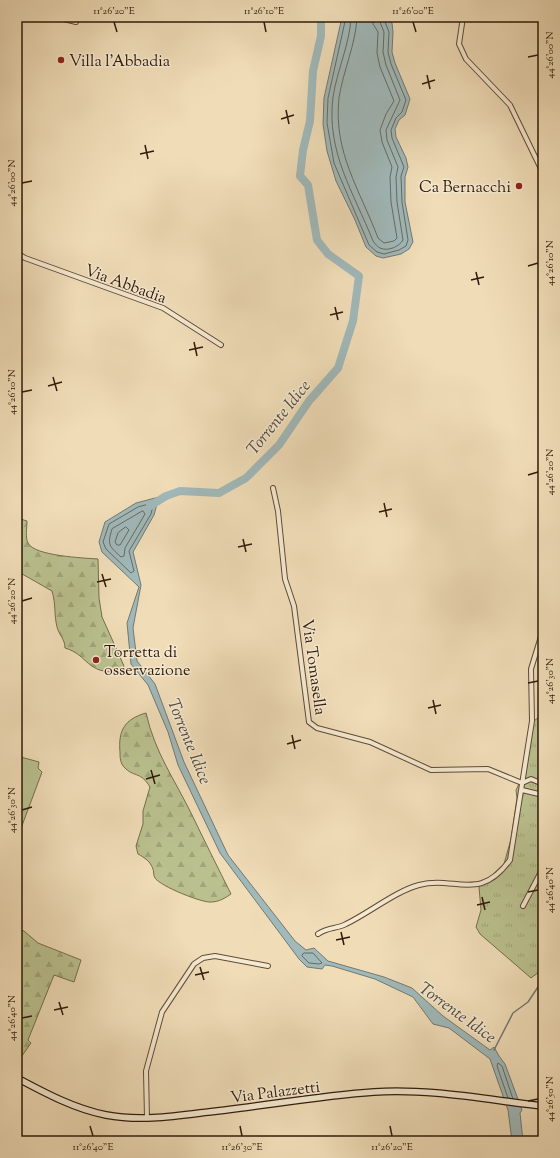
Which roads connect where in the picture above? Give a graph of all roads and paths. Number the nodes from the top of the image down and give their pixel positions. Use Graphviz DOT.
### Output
graph roads {
  1 [pos="56,17"];
  2 [pos="77,17"];
  3 [pos="463,17"];
  4 [pos="543,173"];
  5 [pos="17,253"];
  6 [pos="222,345"];
  7 [pos="273,488"];
  8 [pos="543,630"];
  9 [pos="522,783"];
  10 [pos="543,784"];
  11 [pos="522,790"];
  12 [pos="543,795"];
  13 [pos="543,868"];
  14 [pos="523,906"];
  15 [pos="318,934"];
  16 [pos="268,966"];
  17 [pos="17,1078"];
  18 [pos="543,1106"];
  19 [pos="147,1118"];
  1 -- 2 [label="street"];
  3 -- 4 [label="street"];
  5 -- 6 [label="street, Via Abbadia"];
  7 -- 9 [label="street, Via Tomasella"];
  8 -- 9 [label="street"];
  9 -- 10 [label="street"];
  9 -- 11 [label="street"];
  11 -- 12 [label="street"];
  11 -- 15 [label="street"];
  13 -- 14 [label="street"];
  16 -- 19 [label="street"];
  17 -- 19 [label="main road, Via Palazzetti"];
  18 -- 19 [label="main road, Via Palazzetti"];
}
